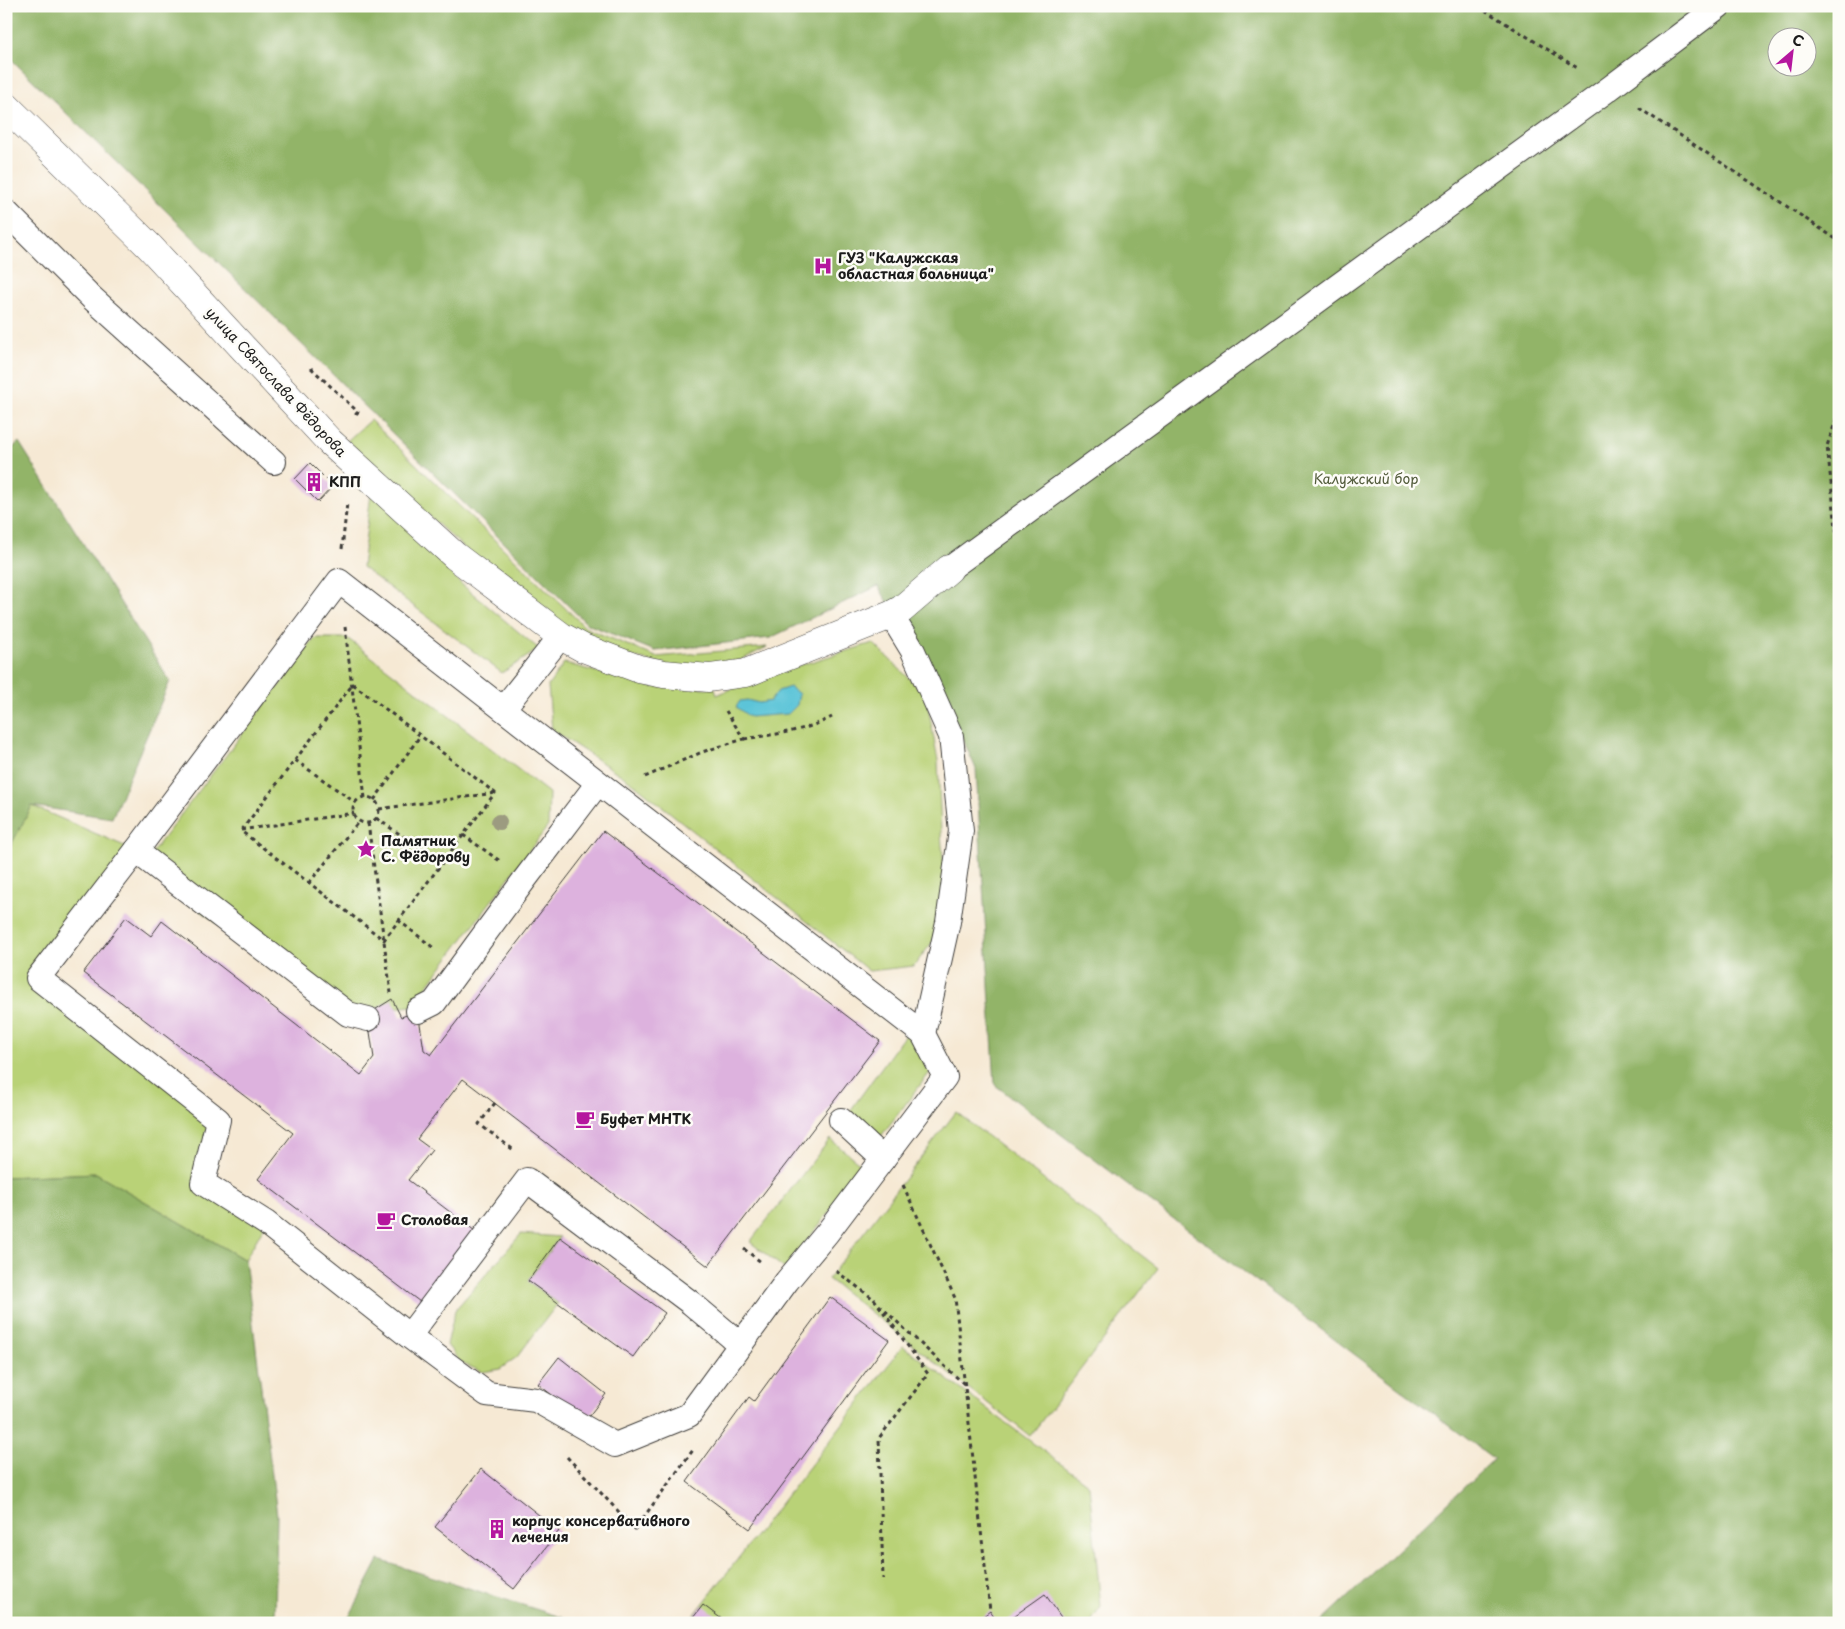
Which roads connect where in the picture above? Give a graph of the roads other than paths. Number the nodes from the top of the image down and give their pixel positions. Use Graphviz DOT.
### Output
graph roads {
  1 [pos="1718,6"];
  2 [pos="6,106"];
  3 [pos="6,212"];
  4 [pos="274,462"];
  5 [pos="950,569"];
  6 [pos="891,615"];
  7 [pos="560,636"];
  8 [pos="503,708"];
  9 [pos="598,783"];
  10 [pos="136,851"];
  11 [pos="418,1012"];
  12 [pos="368,1019"];
  13 [pos="923,1034"];
  14 [pos="841,1120"];
  15 [pos="882,1159"];
  16 [pos="409,1336"];
  17 [pos="741,1345"];
  1 -- 5 [label="lane"];
  2 -- 7 [label="street, улица Святослава Фёдорова"];
  3 -- 4 [label="lane"];
  5 -- 6 [label="street, улица Святослава Фёдорова"];
  6 -- 7 [label="street, улица Святослава Фёдорова"];
  6 -- 13 [label="lane"];
  7 -- 8 [label="lane"];
  8 -- 9 [label="lane"];
  8 -- 10 [label="lane"];
  9 -- 11 [label="lane"];
  9 -- 13 [label="lane"];
  10 -- 12 [label="lane"];
  10 -- 16 [label="lane"];
  13 -- 15 [label="lane"];
  14 -- 15 [label="lane"];
  15 -- 17 [label="lane"];
  16 -- 17 [label="lane"];
  16 -- 17 [label="lane"];
}
